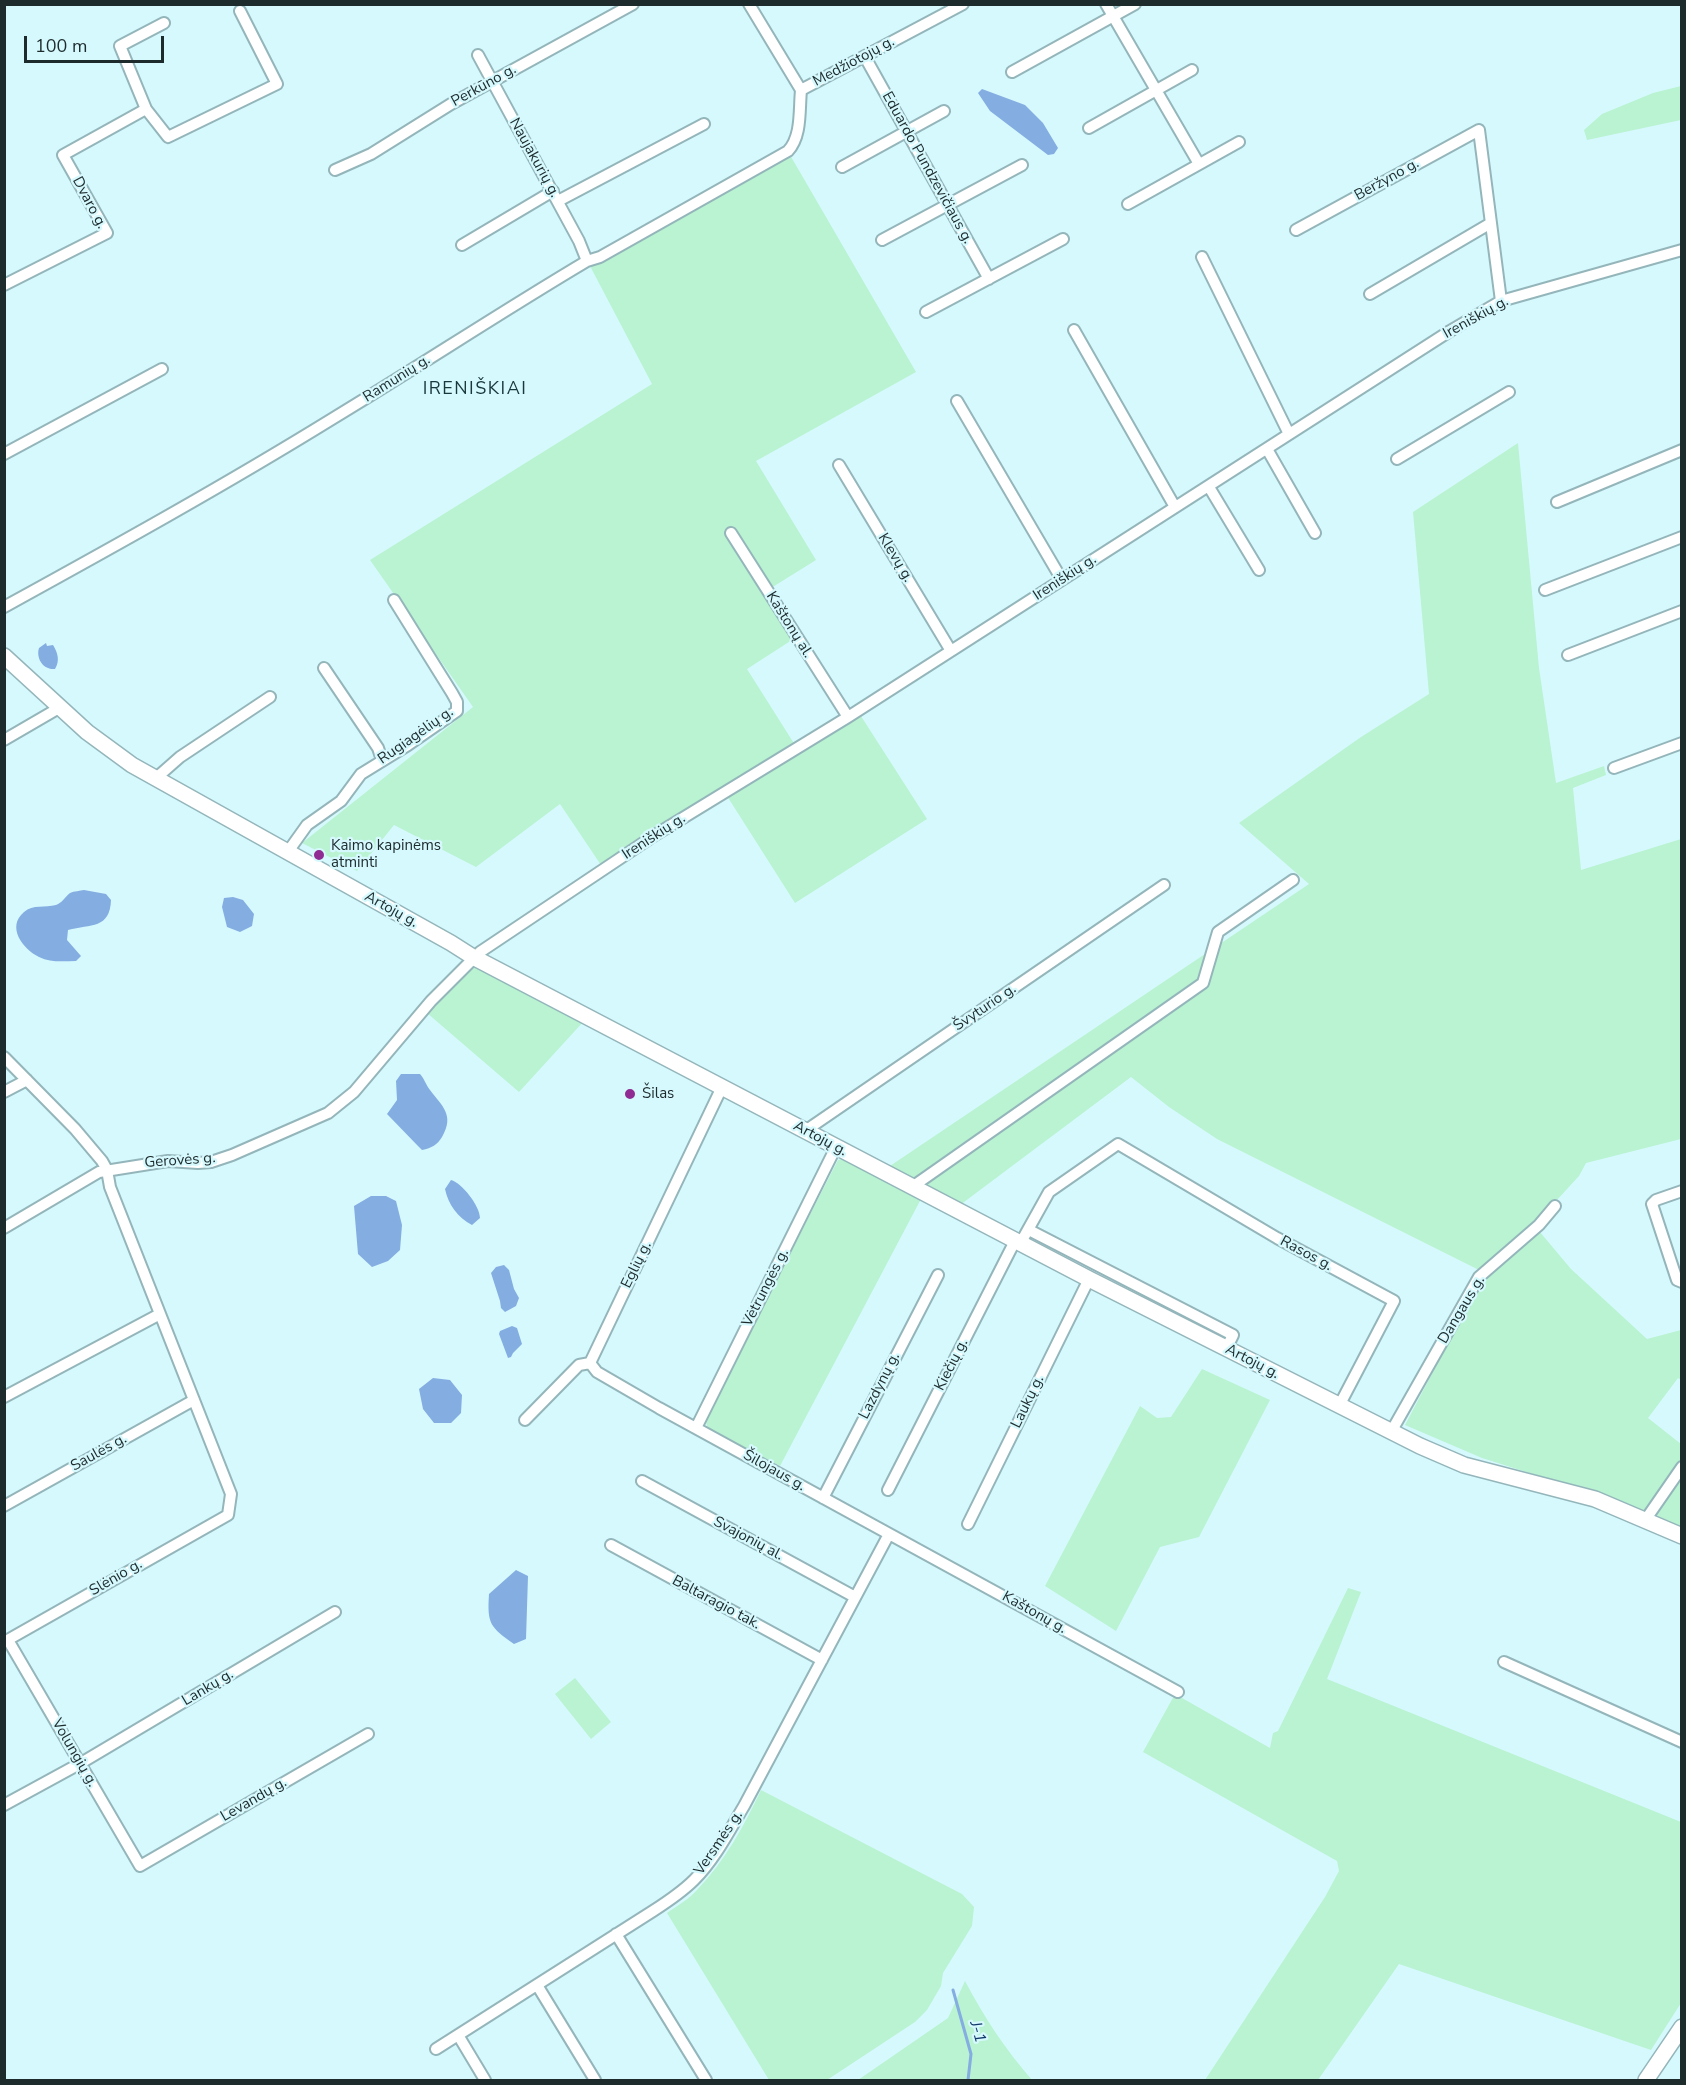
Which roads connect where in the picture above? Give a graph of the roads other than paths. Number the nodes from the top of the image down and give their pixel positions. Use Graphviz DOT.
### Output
graph roads {
  1 [pos="633,4"];
  2 [pos="750,4"];
  3 [pos="963,4"];
  4 [pos="1106,4"];
  5 [pos="1135,4"];
  6 [pos="240,11"];
  7 [pos="1113,16"];
  8 [pos="164,23"];
  9 [pos="478,55"];
  10 [pos="865,57"];
  11 [pos="1192,70"];
  12 [pos="1012,72"];
  13 [pos="492,81"];
  14 [pos="801,90"];
  15 [pos="1155,90"];
  16 [pos="146,109"];
  17 [pos="944,111"];
  18 [pos="704,124"];
  19 [pos="1089,128"];
  20 [pos="907,131"];
  21 [pos="1239,142"];
  22 [pos="788,151"];
  23 [pos="1199,164"];
  24 [pos="1022,165"];
  25 [pos="842,167"];
  26 [pos="335,170"];
  27 [pos="555,196"];
  28 [pos="1128,204"];
  29 [pos="948,205"];
  30 [pos="1491,223"];
  31 [pos="1296,230"];
  32 [pos="1063,239"];
  33 [pos="882,240"];
  34 [pos="462,245"];
  35 [pos="1682,250"];
  36 [pos="1202,257"];
  37 [pos="587,261"];
  38 [pos="989,279"];
  39 [pos="4,285"];
  40 [pos="1370,294"];
  41 [pos="1501,301"];
  42 [pos="926,312"];
  43 [pos="1074,330"];
  44 [pos="162,369"];
  45 [pos="1509,392"];
  46 [pos="957,401"];
  47 [pos="1289,434"];
  48 [pos="1267,449"];
  49 [pos="1682,450"];
  50 [pos="4,454"];
  51 [pos="1396,459"];
  52 [pos="839,465"];
  53 [pos="1209,487"];
  54 [pos="1557,502"];
  55 [pos="1175,507"];
  56 [pos="730,533"];
  57 [pos="1315,533"];
  58 [pos="1682,537"];
  59 [pos="1259,570"];
  60 [pos="1062,580"];
  61 [pos="1545,590"];
  62 [pos="394,600"];
  63 [pos="4,606"];
  64 [pos="1682,611"];
  65 [pos="951,651"];
  66 [pos="4,656"];
  67 [pos="1568,656"];
  68 [pos="324,668"];
  69 [pos="270,697"];
  70 [pos="59,708"];
  71 [pos="848,717"];
  72 [pos="4,740"];
  73 [pos="1682,743"];
  74 [pos="382,760"];
  75 [pos="1614,768"];
  76 [pos="155,779"];
  77 [pos="287,853"];
  78 [pos="1293,880"];
  79 [pos="1164,885"];
  80 [pos="473,957"];
  81 [pos="4,1057"];
  82 [pos="27,1080"];
  83 [pos="722,1087"];
  84 [pos="4,1092"];
  85 [pos="805,1131"];
  86 [pos="1118,1144"];
  87 [pos="836,1147"];
  88 [pos="107,1170"];
  89 [pos="912,1187"];
  90 [pos="1682,1191"];
  91 [pos="1555,1206"];
  92 [pos="4,1228"];
  93 [pos="1029,1230"];
  94 [pos="1018,1242"];
  95 [pos="938,1275"];
  96 [pos="1089,1280"];
  97 [pos="1682,1282"];
  98 [pos="160,1314"];
  99 [pos="1226,1349"];
  100 [pos="590,1364"];
  101 [pos="4,1397"];
  102 [pos="194,1400"];
  103 [pos="1339,1406"];
  104 [pos="525,1420"];
  105 [pos="696,1428"];
  106 [pos="1391,1432"];
  107 [pos="1682,1467"];
  108 [pos="642,1481"];
  109 [pos="888,1490"];
  110 [pos="823,1497"];
  111 [pos="4,1506"];
  112 [pos="1646,1519"];
  113 [pos="968,1524"];
  114 [pos="889,1534"];
  115 [pos="1682,1536"];
  116 [pos="611,1545"];
  117 [pos="855,1597"];
  118 [pos="335,1612"];
  119 [pos="6,1641"];
  120 [pos="822,1660"];
  121 [pos="1504,1662"];
  122 [pos="1178,1692"];
  123 [pos="368,1734"];
  124 [pos="1682,1742"];
  125 [pos="81,1763"];
  126 [pos="4,1805"];
  127 [pos="140,1866"];
  128 [pos="616,1934"];
  129 [pos="537,1985"];
  130 [pos="1682,2027"];
  131 [pos="458,2036"];
  132 [pos="436,2049"];
  133 [pos="485,2080"];
  134 [pos="595,2080"];
  135 [pos="706,2080"];
  136 [pos="1646,2080"];
  1 -- 13 [label="street, Perkūno g."];
  2 -- 14 [label="street"];
  3 -- 10 [label="street, Medžiotojų g."];
  4 -- 7 [label="street"];
  5 -- 7 [label="street"];
  6 -- 16 [label="street"];
  7 -- 12 [label="street"];
  7 -- 15 [label="street"];
  8 -- 16 [label="street"];
  9 -- 13 [label="street, Naujakurių g."];
  10 -- 14 [label="street, Medžiotojų g."];
  10 -- 20 [label="street, Eduardo Pundzevičiaus g."];
  11 -- 15 [label="street"];
  13 -- 26 [label="street, Perkūno g."];
  13 -- 27 [label="street, Naujakurių g."];
  14 -- 22 [label="street, Medžiotojų g."];
  15 -- 19 [label="street"];
  15 -- 23 [label="street"];
  16 -- 39 [label="street, Dvaro g."];
  17 -- 20 [label="street"];
  18 -- 27 [label="street"];
  20 -- 25 [label="street"];
  20 -- 29 [label="street, Eduardo Pundzevičiaus g."];
  21 -- 23 [label="street"];
  22 -- 37 [label="street, Ramunių g."];
  23 -- 28 [label="street"];
  24 -- 29 [label="street"];
  27 -- 34 [label="street"];
  27 -- 37 [label="street, Naujakurių g."];
  29 -- 33 [label="street"];
  29 -- 38 [label="street, Eduardo Pundzevičiaus g."];
  30 -- 31 [label="street, Beržyno g."];
  30 -- 40 [label="street"];
  30 -- 41 [label="street"];
  32 -- 38 [label="street"];
  35 -- 41 [label="street, Ireniškių g."];
  36 -- 47 [label="street"];
  37 -- 63 [label="street, Ramunių g."];
  38 -- 42 [label="street"];
  41 -- 47 [label="street, Ireniškių g."];
  43 -- 55 [label="street"];
  44 -- 50 [label="street"];
  45 -- 51 [label="street"];
  46 -- 60 [label="street"];
  47 -- 48 [label="street, Ireniškių g."];
  48 -- 53 [label="street, Ireniškių g."];
  48 -- 57 [label="street"];
  49 -- 54 [label="street"];
  52 -- 65 [label="street, Klevų g."];
  53 -- 55 [label="street, Ireniškių g."];
  53 -- 59 [label="street"];
  55 -- 60 [label="street, Ireniškių g."];
  56 -- 71 [label="street, Kaštonų al."];
  58 -- 61 [label="street"];
  60 -- 65 [label="street, Ireniškių g."];
  62 -- 74 [label="street, Rugiagėlių g."];
  64 -- 67 [label="street"];
  65 -- 71 [label="street, Ireniškių g."];
  66 -- 70 [label="main road, Artojų g."];
  68 -- 74 [label="street"];
  69 -- 76 [label="street"];
  70 -- 72 [label="street"];
  70 -- 76 [label="main road, Artojų g."];
  71 -- 80 [label="street, Ireniškių g."];
  73 -- 75 [label="street"];
  74 -- 77 [label="street, Rugiagėlių g."];
  76 -- 77 [label="main road, Artojų g."];
  77 -- 80 [label="main road, Artojų g."];
  78 -- 89 [label="street"];
  79 -- 85 [label="street, Švyturio g."];
  80 -- 83 [label="main road, Artojų g."];
  80 -- 88 [label="street, Gerovės g."];
  81 -- 82 [label="street"];
  82 -- 84 [label="street"];
  82 -- 88 [label="street"];
  83 -- 85 [label="main road, Artojų g."];
  83 -- 100 [label="street, Eglių g."];
  85 -- 87 [label="main road, Artojų g."];
  86 -- 93 [label="street, Kiečių g."];
  86 -- 103 [label="street, Rasos g."];
  87 -- 89 [label="main road, Artojų g."];
  87 -- 105 [label="street, Vėtrungės g."];
  88 -- 92 [label="street, Gerovės g."];
  88 -- 98 [label="street"];
  89 -- 94 [label="main road, Artojų g."];
  90 -- 97 [label="street"];
  91 -- 106 [label="street, Dangaus g."];
  93 -- 94 [label="street, Kiečių g."];
  93 -- 99 [label="street"];
  94 -- 96 [label="main road, Artojų g."];
  94 -- 109 [label="street, Kiečių g."];
  95 -- 110 [label="street, Lazdynų g."];
  96 -- 99 [label="main road, Artojų g."];
  96 -- 113 [label="street, Laukų g."];
  98 -- 101 [label="street"];
  98 -- 102 [label="street"];
  99 -- 103 [label="main road, Artojų g."];
  100 -- 104 [label="street"];
  100 -- 105 [label="street, Šilojaus g."];
  102 -- 111 [label="street, Saulės g."];
  102 -- 119 [label="street, Slėnio g."];
  103 -- 106 [label="main road, Artojų g."];
  105 -- 110 [label="street, Šilojaus g."];
  106 -- 112 [label="main road, Artojų g."];
  107 -- 112 [label="street"];
  108 -- 117 [label="street, Svajonių al."];
  110 -- 114 [label="street, Šilojaus g."];
  112 -- 115 [label="main road, Artojų g."];
  114 -- 117 [label="street, Versmės g."];
  114 -- 122 [label="street, Kaštonų g."];
  116 -- 120 [label="street, Baltaragio tak."];
  117 -- 120 [label="street, Versmės g."];
  118 -- 125 [label="street, Lankų g."];
  119 -- 125 [label="street, Volungių g."];
  120 -- 128 [label="street, Versmės g."];
  121 -- 124 [label="street"];
  123 -- 127 [label="street, Levandų g."];
  125 -- 126 [label="street, Lankų g."];
  125 -- 127 [label="street, Volungių g."];
  128 -- 129 [label="street, Versmės g."];
  128 -- 135 [label="street"];
  129 -- 131 [label="street, Versmės g."];
  129 -- 134 [label="street"];
  130 -- 136 [label="main road"];
  131 -- 132 [label="street, Versmės g."];
  131 -- 133 [label="street"];
}
